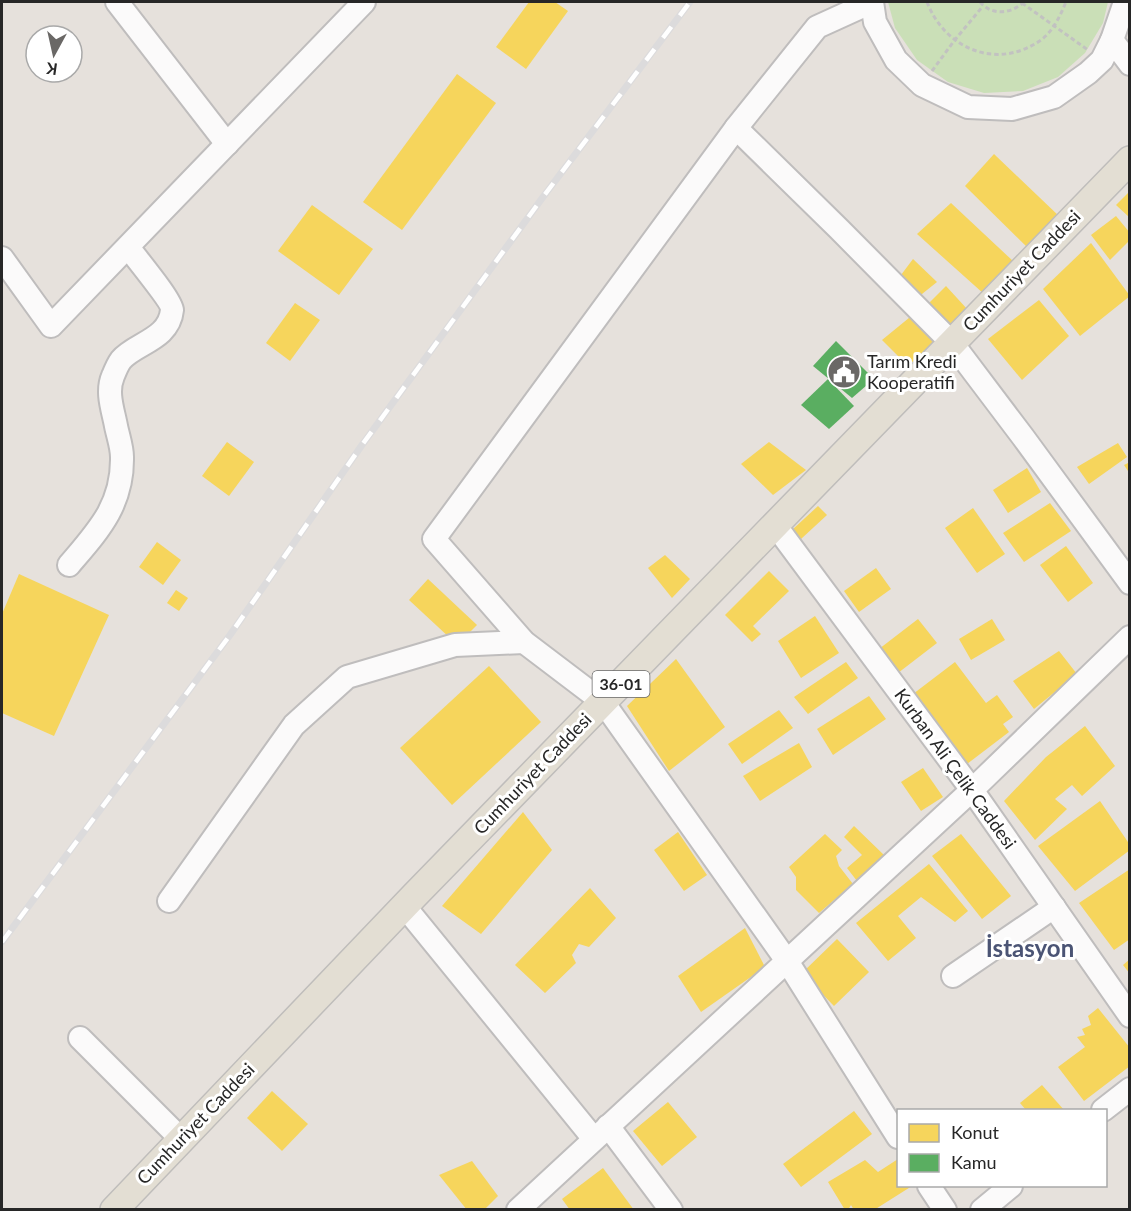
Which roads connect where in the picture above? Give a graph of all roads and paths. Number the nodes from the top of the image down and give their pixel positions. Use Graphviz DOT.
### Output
graph roads {
  1 [pos="117,2"];
  2 [pos="364,2"];
  3 [pos="872,2"];
  4 [pos="927,2"];
  5 [pos="980,2"];
  6 [pos="1023,2"];
  7 [pos="1066,2"];
  8 [pos="1125,2"];
  9 [pos="983,6"];
  10 [pos="1054,26"];
  11 [pos="954,41"];
  12 [pos="1107,50"];
  13 [pos="1130,64"];
  14 [pos="922,85"];
  15 [pos="735,128"];
  16 [pos="227,144"];
  17 [pos="1130,160"];
  18 [pos="128,247"];
  19 [pos="2,258"];
  20 [pos="952,343"];
  21 [pos="775,525"];
  22 [pos="69,565"];
  23 [pos="1130,583"];
  24 [pos="1130,637"];
  25 [pos="524,642"];
  26 [pos="603,702"];
  27 [pos="972,790"];
  28 [pos="169,901"];
  29 [pos="405,907"];
  30 [pos="1054,907"];
  31 [pos="787,961"];
  32 [pos="954,976"];
  33 [pos="1130,1016"];
  34 [pos="80,1038"];
  35 [pos="1130,1089"];
  36 [pos="1104,1109"];
  37 [pos="601,1132"];
  38 [pos="897,1135"];
  39 [pos="181,1139"];
  40 [pos="930,1187"];
  41 [pos="1009,1187"];
  42 [pos="114,1209"];
  43 [pos="518,1209"];
  44 [pos="671,1209"];
  45 [pos="945,1209"];
  46 [pos="982,1209"];
  1 -- 16 [label="street"];
  2 -- 16 [label="street"];
  3 -- 14 [label="street"];
  3 -- 15 [label="street"];
  4 -- 11 [label="path"];
  5 -- 9 [label="path"];
  6 -- 9 [label="path"];
  6 -- 10 [label="path"];
  7 -- 10 [label="path"];
  8 -- 12 [label="street"];
  9 -- 11 [label="path"];
  10 -- 11 [label="path"];
  10 -- 12 [label="path"];
  11 -- 14 [label="path"];
  12 -- 13 [label="street"];
  12 -- 14 [label="street"];
  15 -- 20 [label="street"];
  15 -- 25 [label="street"];
  16 -- 18 [label="street"];
  17 -- 20 [label="main road, Cumhuriyet Caddesi / 36-01"];
  18 -- 19 [label="street"];
  18 -- 22 [label="street"];
  20 -- 21 [label="main road, Cumhuriyet Caddesi / 36-01"];
  20 -- 23 [label="street"];
  21 -- 26 [label="main road, Cumhuriyet Caddesi / 36-01"];
  21 -- 27 [label="street, Kurban Ali Çelik Caddesi"];
  24 -- 27 [label="street"];
  25 -- 26 [label="street"];
  25 -- 28 [label="street"];
  26 -- 29 [label="main road, Cumhuriyet Caddesi / 36-01"];
  26 -- 31 [label="street"];
  27 -- 30 [label="street, Kurban Ali Çelik Caddesi"];
  27 -- 31 [label="street"];
  29 -- 37 [label="street"];
  29 -- 39 [label="main road, Cumhuriyet Caddesi / 36-01"];
  30 -- 32 [label="street"];
  30 -- 33 [label="street, Kurban Ali Çelik Caddesi"];
  31 -- 37 [label="street"];
  31 -- 38 [label="street"];
  34 -- 39 [label="street"];
  35 -- 36 [label="street"];
  37 -- 43 [label="street"];
  37 -- 44 [label="street"];
  39 -- 42 [label="main road, Cumhuriyet Caddesi / 36-01"];
  40 -- 45 [label="street"];
  41 -- 46 [label="street"];
}
